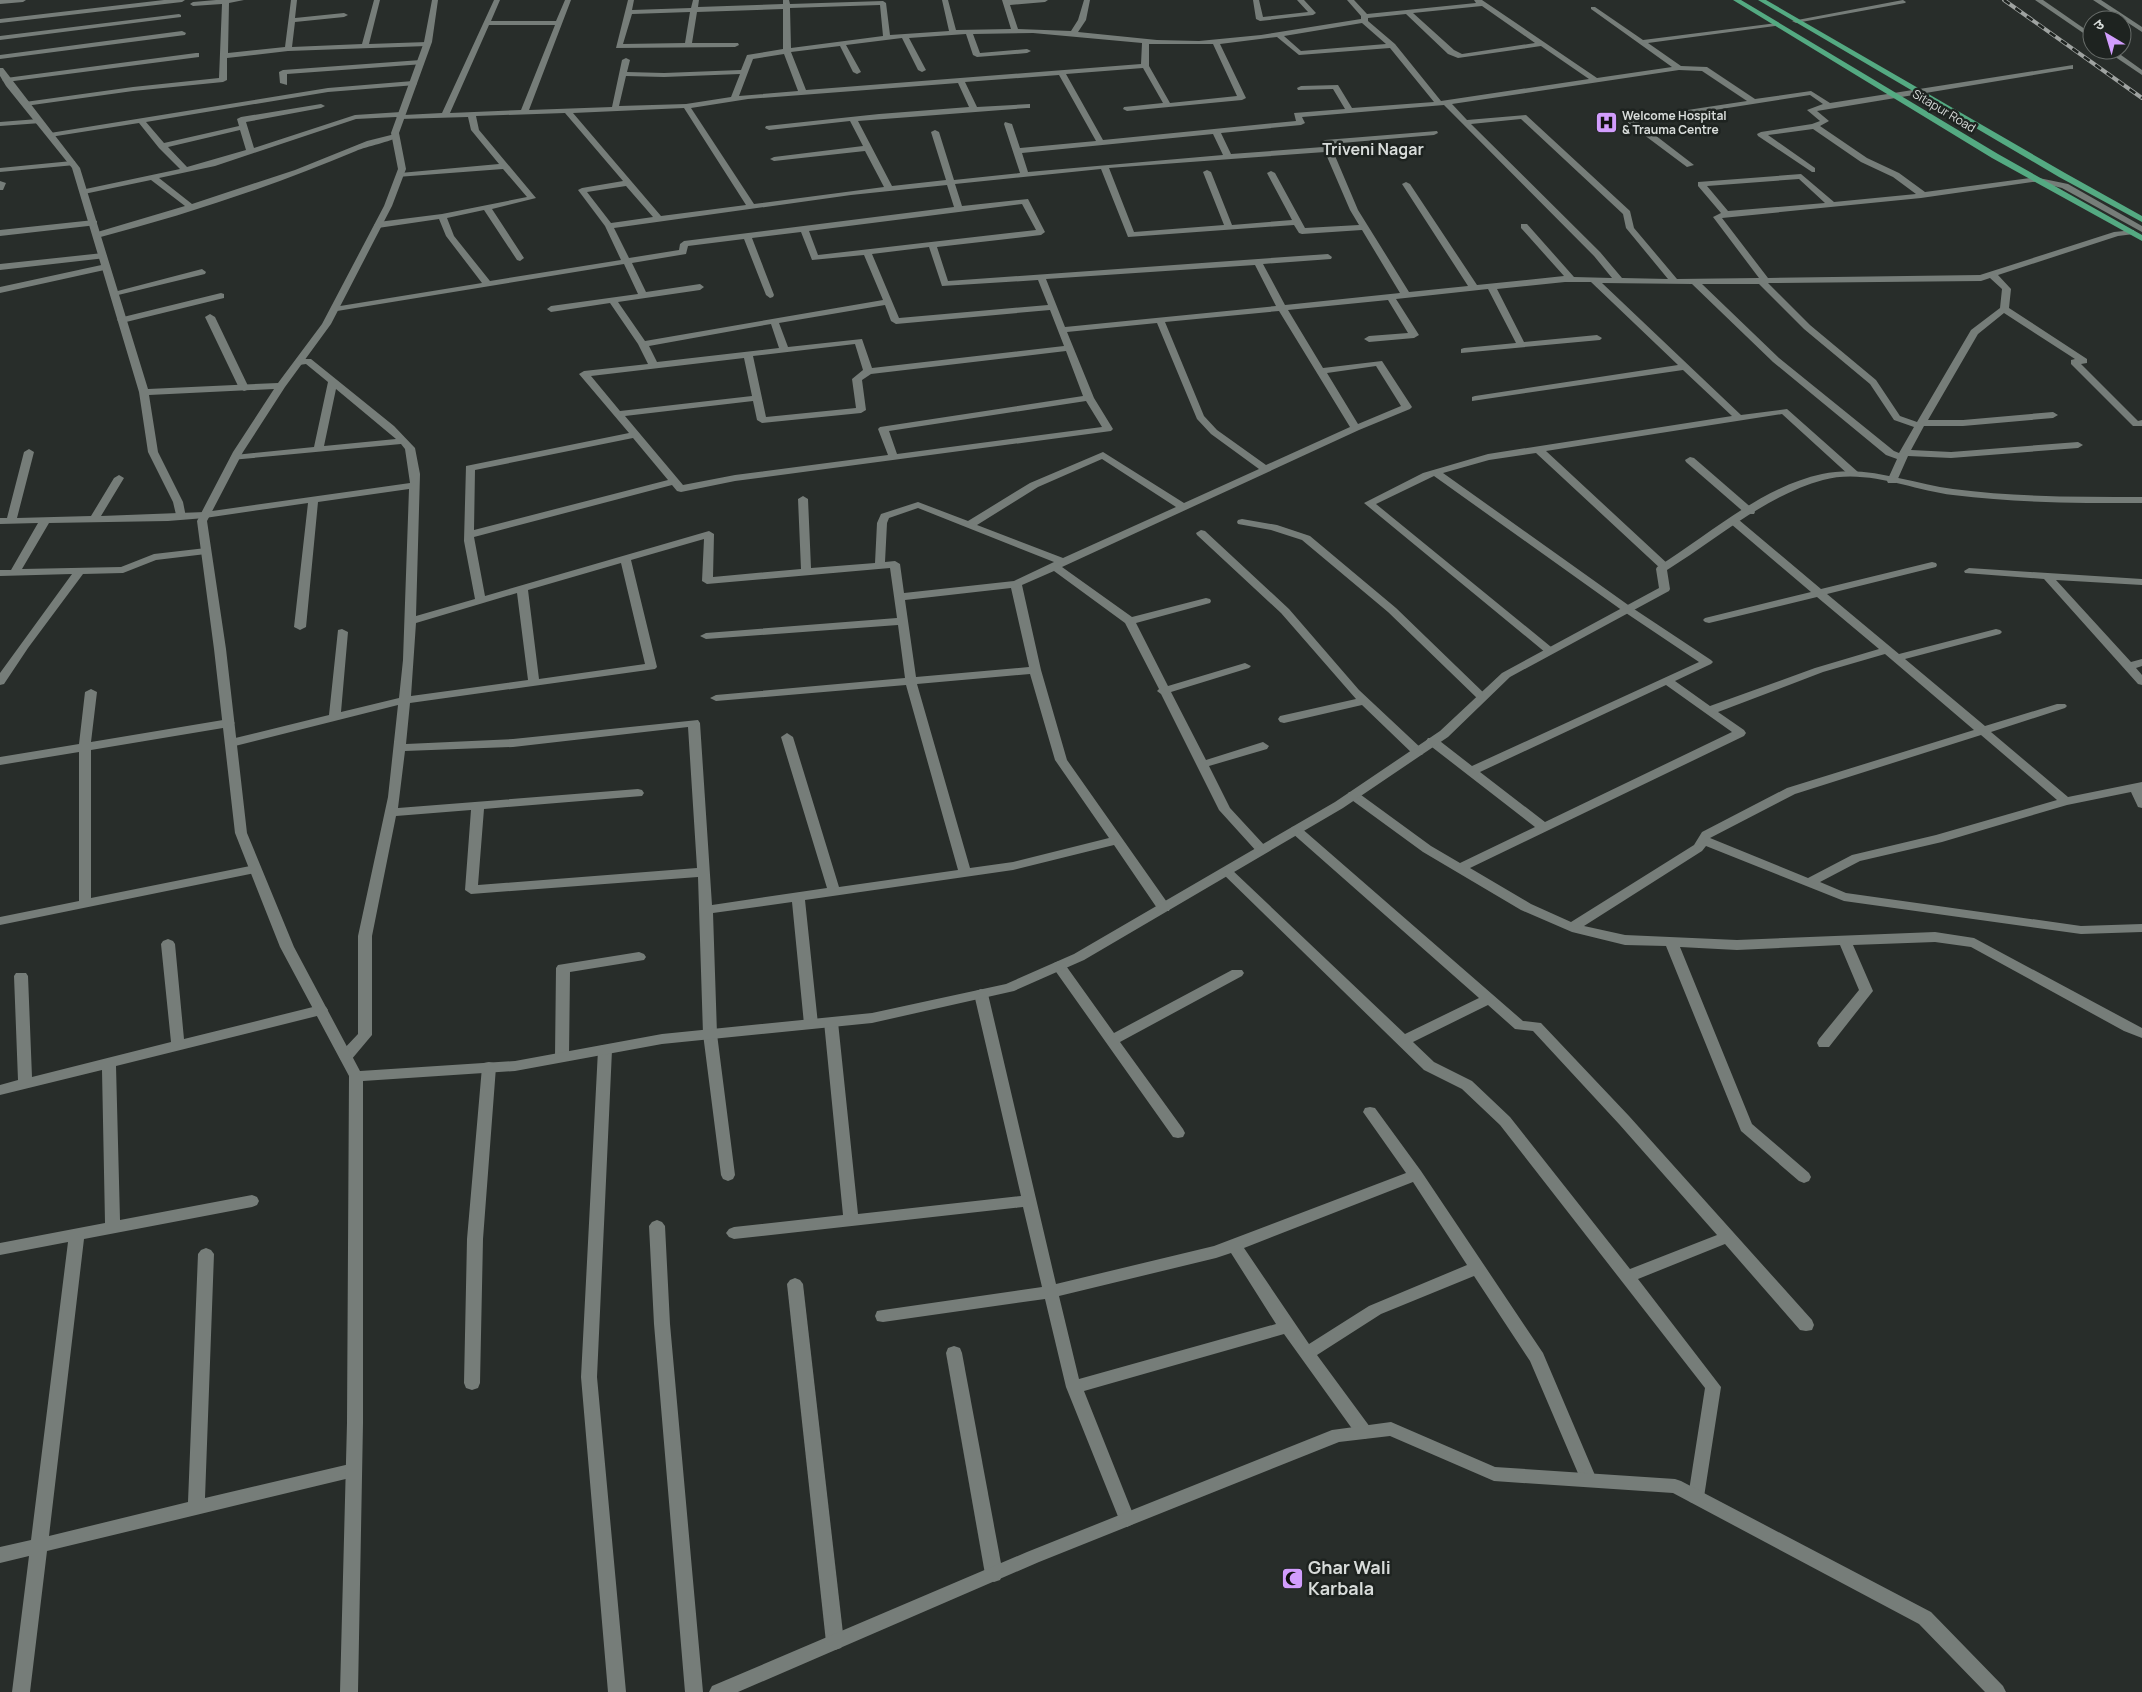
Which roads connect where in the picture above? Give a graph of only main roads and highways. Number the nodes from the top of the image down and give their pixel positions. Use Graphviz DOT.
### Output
graph roads {
  1 [pos="1736,0"];
  2 [pos="1761,0"];
  3 [pos="2142,219"];
  4 [pos="2142,238"];
  1 -- 4 [label="main road, Sitapur Road"];
  2 -- 3 [label="main road, Sitapur Road"];
}
